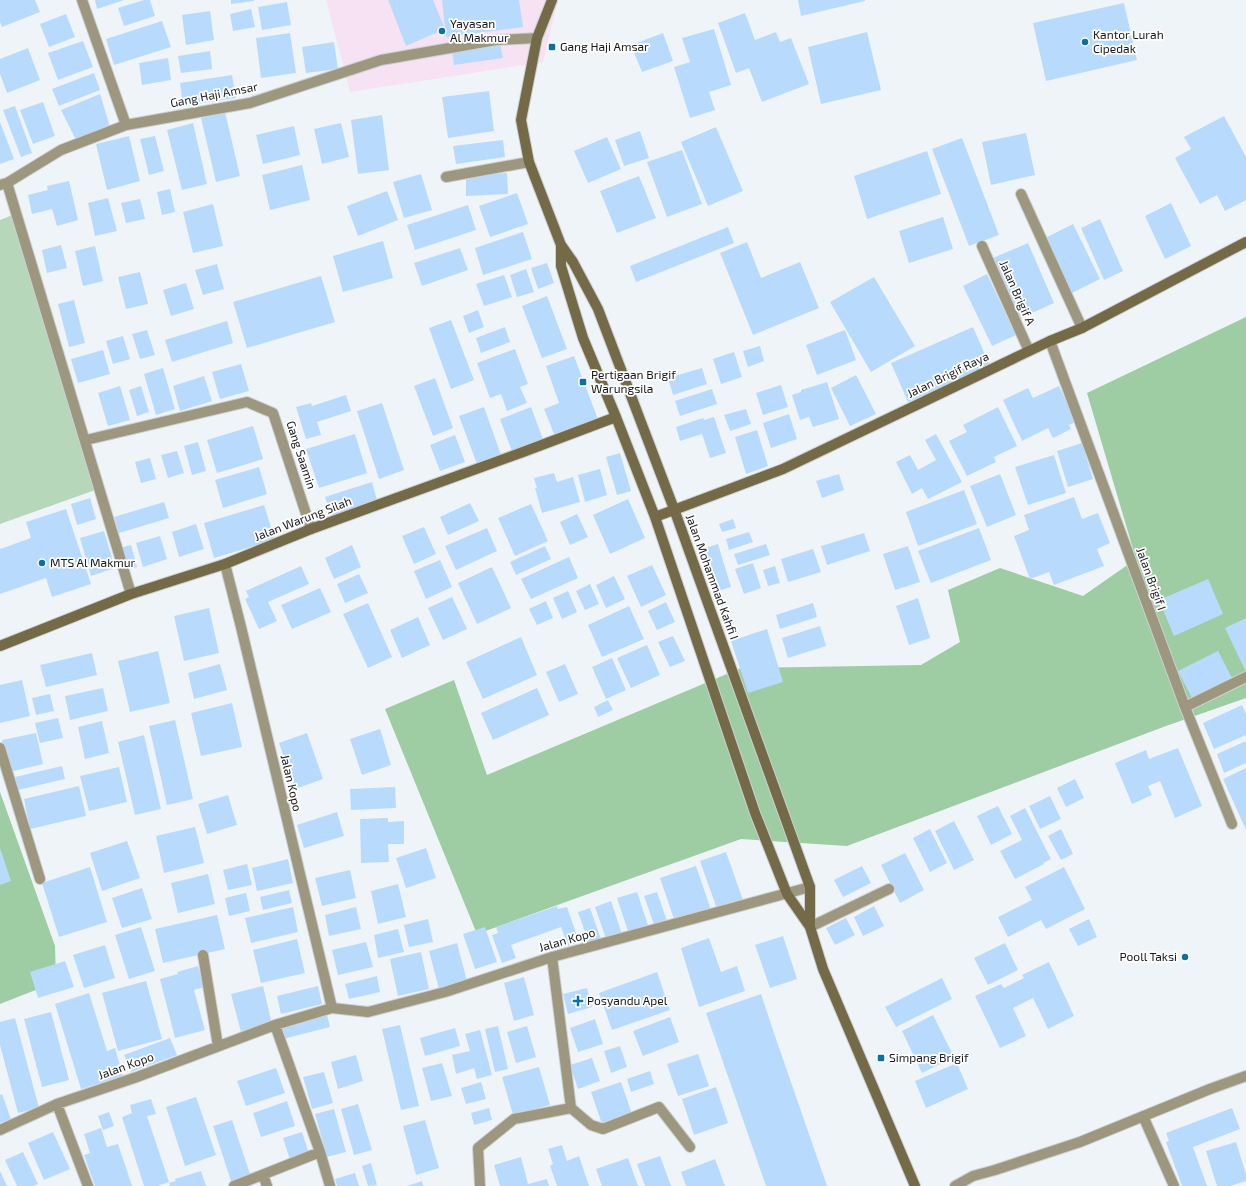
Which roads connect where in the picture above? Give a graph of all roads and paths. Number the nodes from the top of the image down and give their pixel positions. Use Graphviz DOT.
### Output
graph roads {
  1 [pos="82,0"];
  2 [pos="552,0"];
  3 [pos="537,38"];
  4 [pos="126,125"];
  5 [pos="529,162"];
  6 [pos="446,177"];
  7 [pos="3,184"];
  8 [pos="1021,194"];
  9 [pos="1246,242"];
  10 [pos="561,245"];
  11 [pos="982,246"];
  12 [pos="1082,328"];
  13 [pos="1050,341"];
  14 [pos="1028,351"];
  15 [pos="616,417"];
  16 [pos="86,440"];
  17 [pos="674,509"];
  18 [pos="655,517"];
  19 [pos="311,529"];
  20 [pos="225,564"];
  21 [pos="131,594"];
  22 [pos="0,646"];
  23 [pos="1246,677"];
  24 [pos="1185,707"];
  25 [pos="0,748"];
  26 [pos="1232,824"];
  27 [pos="40,879"];
  28 [pos="810,887"];
  29 [pos="889,889"];
  30 [pos="787,894"];
  31 [pos="810,927"];
  32 [pos="203,955"];
  33 [pos="552,957"];
  34 [pos="332,1008"];
  35 [pos="275,1025"];
  36 [pos="218,1046"];
  37 [pos="1246,1076"];
  38 [pos="58,1104"];
  39 [pos="571,1108"];
  40 [pos="1143,1116"];
  41 [pos="0,1130"];
  42 [pos="690,1147"];
  43 [pos="320,1152"];
  44 [pos="263,1175"];
  45 [pos="88,1186"];
  46 [pos="234,1186"];
  47 [pos="266,1186"];
  48 [pos="330,1186"];
  49 [pos="480,1186"];
  50 [pos="915,1186"];
  51 [pos="955,1186"];
  52 [pos="1174,1186"];
  1 -- 4 [label="street"];
  2 -- 3 [label="main road, Jalan Mohammad Kahfi I"];
  3 -- 4 [label="street, Gang Haji Amsar"];
  3 -- 5 [label="main road, Jalan Mohammad Kahfi I"];
  4 -- 7 [label="street, Gang Haji Amsar"];
  5 -- 6 [label="street"];
  5 -- 10 [label="main road, Jalan Mohammad Kahfi I"];
  7 -- 16 [label="street"];
  8 -- 12 [label="street"];
  9 -- 12 [label="main road, Jalan Brigif Raya"];
  10 -- 15 [label="main road, Jalan Mohammad Kahfi I"];
  10 -- 17 [label="main road, Jalan Mohammad Kahfi I"];
  11 -- 14 [label="street, Jalan Brigif A"];
  12 -- 13 [label="main road, Jalan Brigif Raya"];
  13 -- 14 [label="main road, Jalan Brigif Raya"];
  13 -- 24 [label="street, Jalan Brigif I"];
  14 -- 17 [label="main road, Jalan Brigif Raya"];
  15 -- 18 [label="main road, Jalan Mohammad Kahfi I"];
  15 -- 19 [label="main road, Jalan Warung Silah"];
  16 -- 19 [label="street, Gang Saamin"];
  16 -- 21 [label="street"];
  17 -- 18 [label="main road, Jalan Brigif Raya"];
  17 -- 28 [label="main road, Jalan Mohammad Kahfi I"];
  18 -- 30 [label="main road, Jalan Mohammad Kahfi I"];
  19 -- 20 [label="main road, Jalan Warung Silah"];
  20 -- 21 [label="main road, Jalan Warung Silah"];
  20 -- 34 [label="street, Jalan Kopo"];
  21 -- 22 [label="main road, Jalan Warung Silah"];
  23 -- 24 [label="street"];
  24 -- 26 [label="street, Jalan Brigif I"];
  25 -- 27 [label="street"];
  28 -- 30 [label="street, Jalan Kopo"];
  28 -- 31 [label="main road, Jalan Mohammad Kahfi I"];
  29 -- 31 [label="street"];
  30 -- 31 [label="main road, Jalan Mohammad Kahfi I"];
  30 -- 33 [label="street, Jalan Kopo"];
  31 -- 50 [label="main road, Jalan Mohammad Kahfi I"];
  32 -- 36 [label="street"];
  33 -- 34 [label="street, Jalan Kopo"];
  33 -- 39 [label="street"];
  34 -- 35 [label="street, Jalan Kopo"];
  35 -- 36 [label="street, Jalan Kopo"];
  35 -- 43 [label="street"];
  36 -- 38 [label="street, Jalan Kopo"];
  37 -- 40 [label="street"];
  38 -- 41 [label="street, Jalan Kopo"];
  38 -- 45 [label="street"];
  39 -- 42 [label="street"];
  39 -- 49 [label="street"];
  40 -- 51 [label="street"];
  40 -- 52 [label="street"];
  43 -- 44 [label="street"];
  43 -- 48 [label="street"];
  44 -- 46 [label="street"];
  44 -- 47 [label="street"];
}
